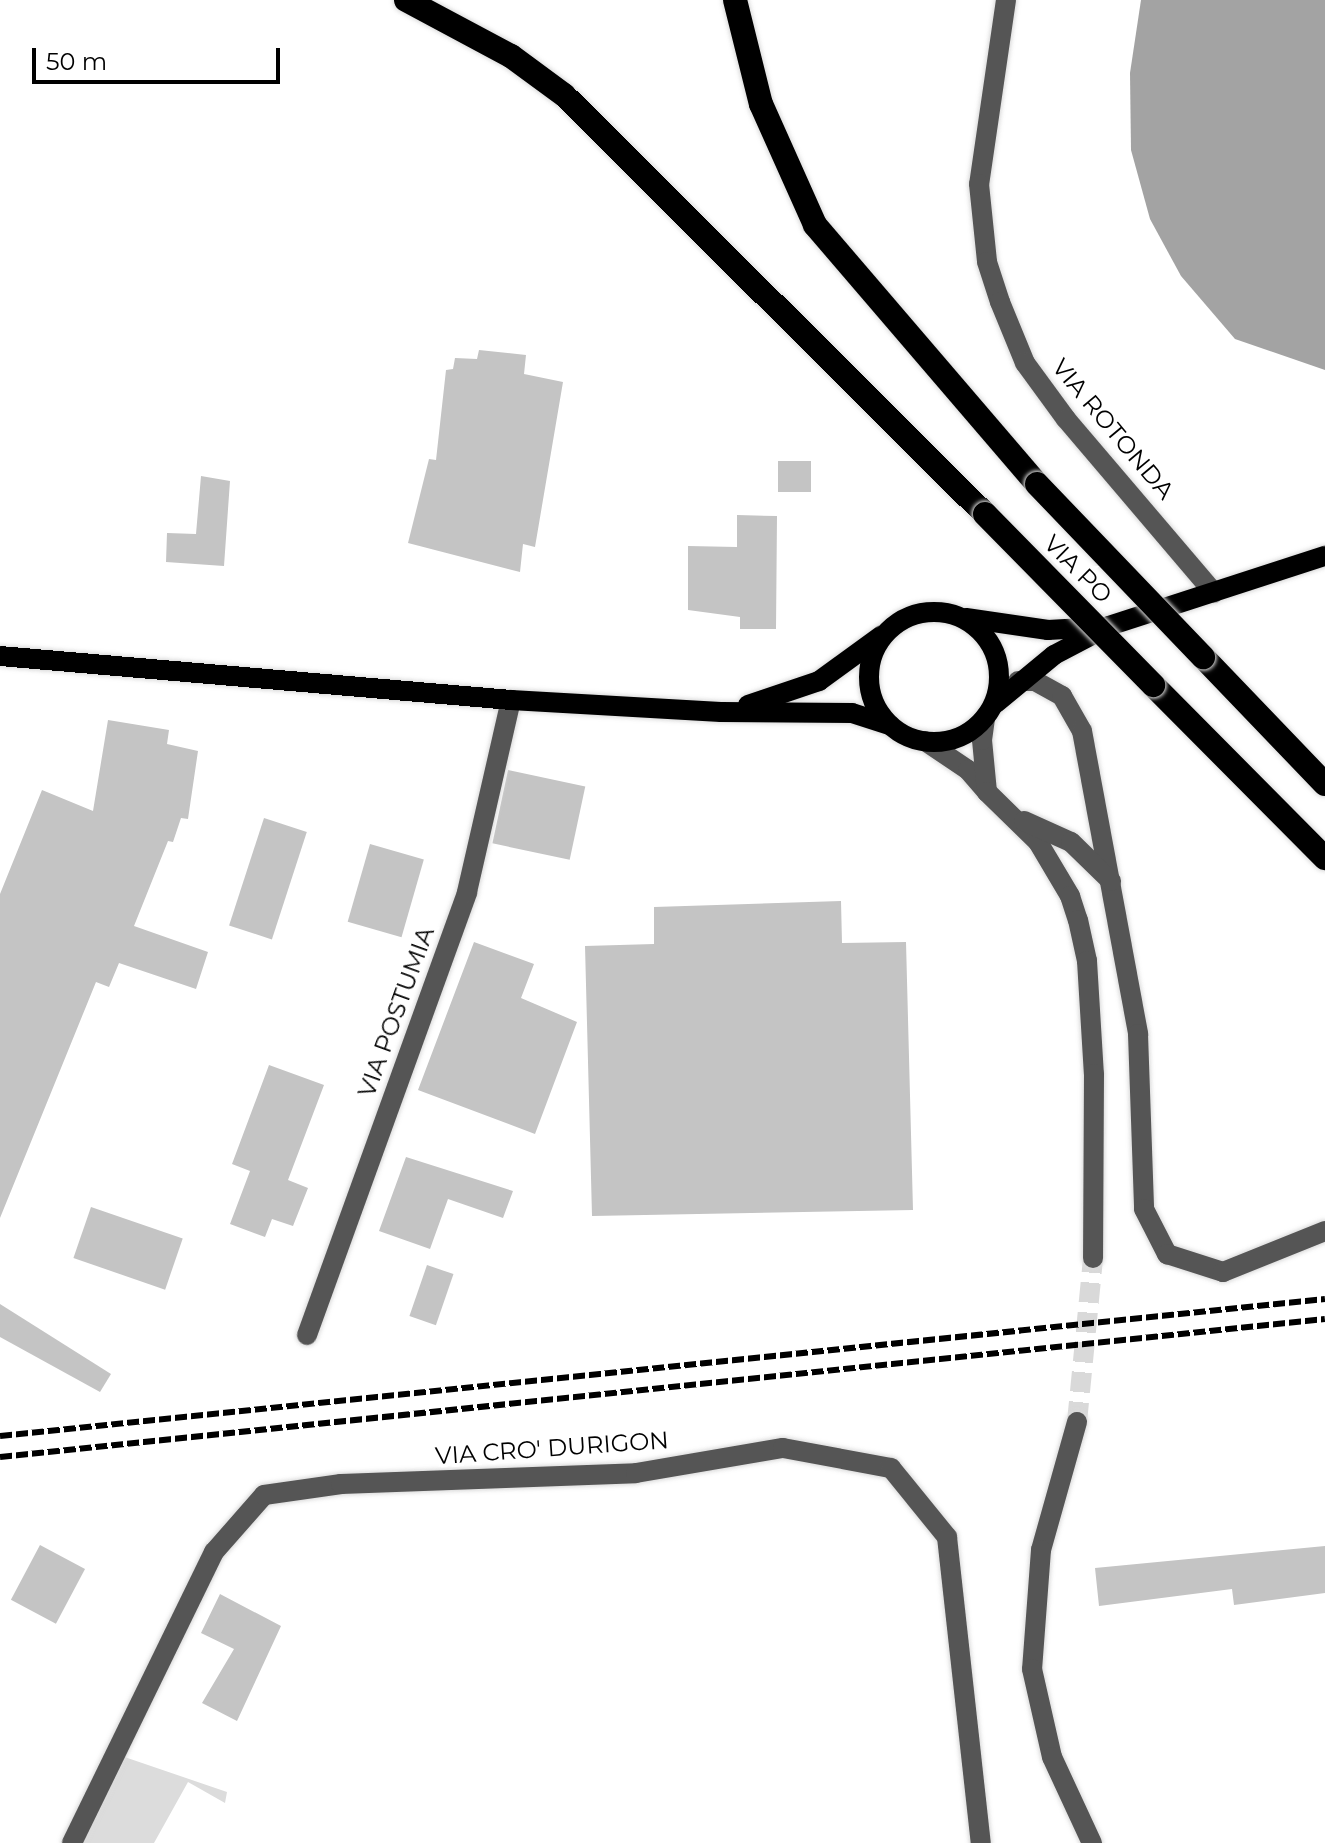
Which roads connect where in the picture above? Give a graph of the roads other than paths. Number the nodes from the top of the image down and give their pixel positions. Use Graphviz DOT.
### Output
graph roads {
  1 [pos="406,0"];
  2 [pos="735,0"];
  3 [pos="1006,0"];
  4 [pos="1325,556"];
  5 [pos="1214,593"];
  6 [pos="961,617"];
  7 [pos="1109,626"];
  8 [pos="885,634"];
  9 [pos="2,661"];
  10 [pos="1018,681"];
  11 [pos="511,700"];
  12 [pos="721,712"];
  13 [pos="989,712"];
  14 [pos="890,725"];
  15 [pos="925,741"];
  16 [pos="1325,784"];
  17 [pos="987,792"];
  18 [pos="1013,816"];
  19 [pos="1325,858"];
  20 [pos="1113,883"];
  21 [pos="1325,1231"];
  22 [pos="1093,1258"];
  23 [pos="307,1335"];
  24 [pos="1077,1422"];
  25 [pos="72,1843"];
  26 [pos="981,1843"];
  27 [pos="1092,1843"];
  1 -- 19 [label="highway, VIA PO, bridge"];
  2 -- 16 [label="highway, VIA PO, bridge"];
  3 -- 5 [label="street, VIA ROTONDA"];
  4 -- 5 [label="main road"];
  5 -- 7 [label="main road"];
  6 -- 7 [label="main road"];
  6 -- 8 [label="main road"];
  6 -- 13 [label="main road"];
  7 -- 10 [label="main road"];
  8 -- 12 [label="main road"];
  8 -- 14 [label="main road"];
  9 -- 11 [label="main road"];
  10 -- 13 [label="main road"];
  10 -- 20 [label="street"];
  11 -- 12 [label="main road"];
  11 -- 23 [label="street, VIA POSTUMIA"];
  12 -- 14 [label="main road"];
  13 -- 15 [label="main road"];
  13 -- 17 [label="street"];
  14 -- 15 [label="main road"];
  15 -- 17 [label="street"];
  17 -- 18 [label="street"];
  18 -- 20 [label="street"];
  18 -- 22 [label="street"];
  20 -- 21 [label="street"];
  24 -- 27 [label="street"];
  25 -- 26 [label="street, VIA CRO' DURIGON"];
}
